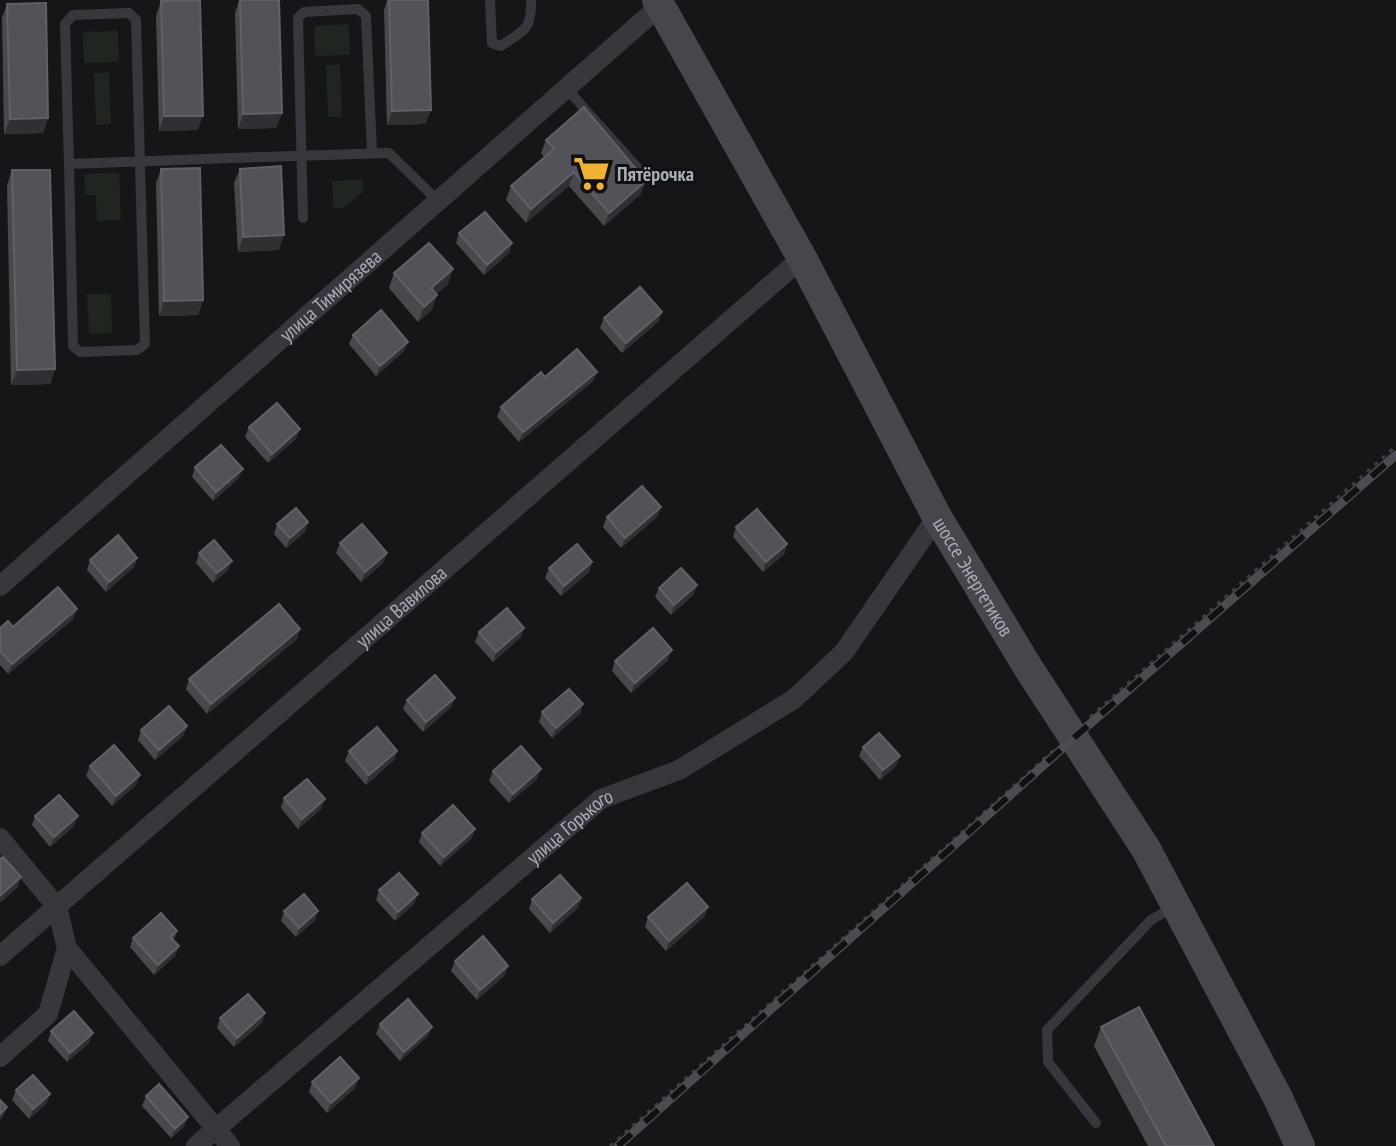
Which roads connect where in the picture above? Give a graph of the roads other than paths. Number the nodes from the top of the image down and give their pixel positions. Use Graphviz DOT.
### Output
graph roads {
  1 [pos="490,0"];
  2 [pos="531,0"];
  3 [pos="659,3"];
  4 [pos="566,88"];
  5 [pos="372,153"];
  6 [pos="302,156"];
  7 [pos="139,162"];
  8 [pos="69,164"];
  9 [pos="644,175"];
  10 [pos="438,201"];
  11 [pos="303,218"];
  12 [pos="802,258"];
  13 [pos="937,517"];
  14 [pos="0,586"];
  15 [pos="0,838"];
  16 [pos="1176,906"];
  17 [pos="57,907"];
  18 [pos="67,948"];
  19 [pos="0,956"];
  20 [pos="0,1057"];
  21 [pos="1096,1123"];
  22 [pos="216,1128"];
  23 [pos="196,1146"];
  24 [pos="230,1146"];
  25 [pos="1300,1146"];
  1 -- 2 [label="lane"];
  3 -- 4 [label="street, улица Тимирязева"];
  3 -- 12 [label="main road, шоссе Энергетиков"];
  4 -- 9 [label="lane"];
  4 -- 10 [label="street, улица Тимирязева"];
  5 -- 6 [label="lane"];
  5 -- 6 [label="lane"];
  5 -- 10 [label="lane"];
  6 -- 7 [label="lane"];
  6 -- 11 [label="lane"];
  7 -- 8 [label="lane"];
  7 -- 8 [label="lane"];
  7 -- 8 [label="lane"];
  10 -- 14 [label="street, улица Тимирязева"];
  12 -- 13 [label="main road, шоссе Энергетиков"];
  12 -- 17 [label="street, улица Вавилова"];
  13 -- 16 [label="main road, шоссе Энергетиков"];
  13 -- 22 [label="street, улица Горького"];
  15 -- 17 [label="street"];
  16 -- 21 [label="lane"];
  16 -- 25 [label="main road, шоссе Энергетиков"];
  17 -- 18 [label="street"];
  17 -- 19 [label="street, улица Вавилова"];
  18 -- 20 [label="street"];
  18 -- 22 [label="street"];
  22 -- 23 [label="street, улица Горького"];
  22 -- 24 [label="street"];
}
